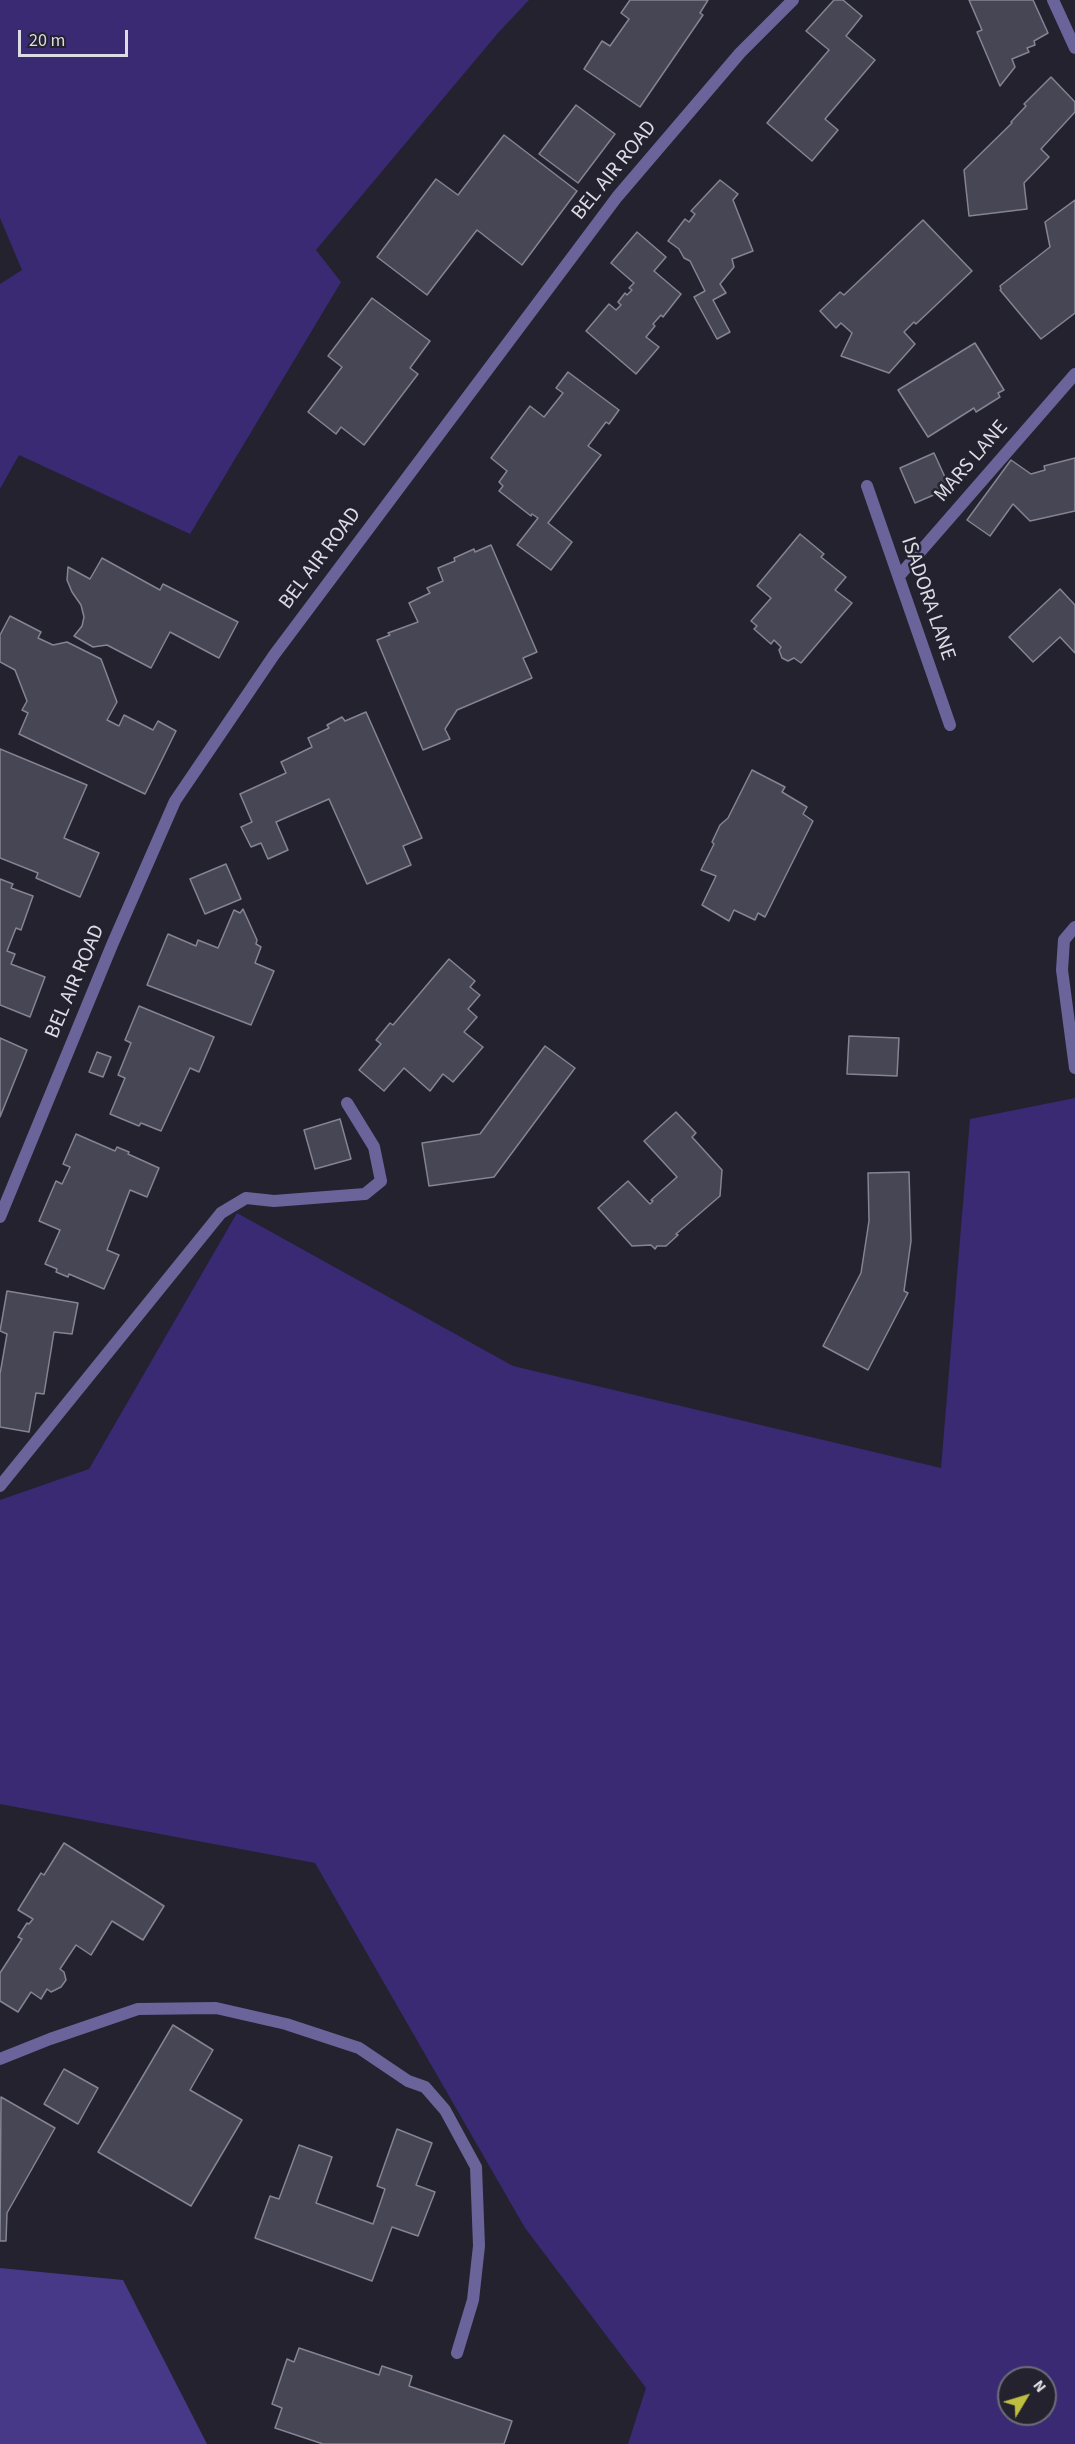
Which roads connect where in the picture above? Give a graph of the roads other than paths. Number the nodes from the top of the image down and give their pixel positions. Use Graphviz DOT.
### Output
graph roads {
  1 [pos="794,0"];
  2 [pos="1053,0"];
  3 [pos="1075,48"];
  4 [pos="1075,374"];
  5 [pos="867,486"];
  6 [pos="899,576"];
  7 [pos="950,725"];
  8 [pos="1075,927"];
  9 [pos="1075,1068"];
  10 [pos="346,1103"];
  11 [pos="0,1216"];
  12 [pos="0,1486"];
  13 [pos="0,2059"];
  14 [pos="457,2353"];
  1 -- 11 [label="street, BEL AIR ROAD"];
  2 -- 3 [label="street"];
  4 -- 6 [label="street, MARS LANE"];
  5 -- 6 [label="street, ISADORA LANE"];
  6 -- 7 [label="street, ISADORA LANE"];
  8 -- 9 [label="street"];
  10 -- 12 [label="street"];
  13 -- 14 [label="street"];
}
